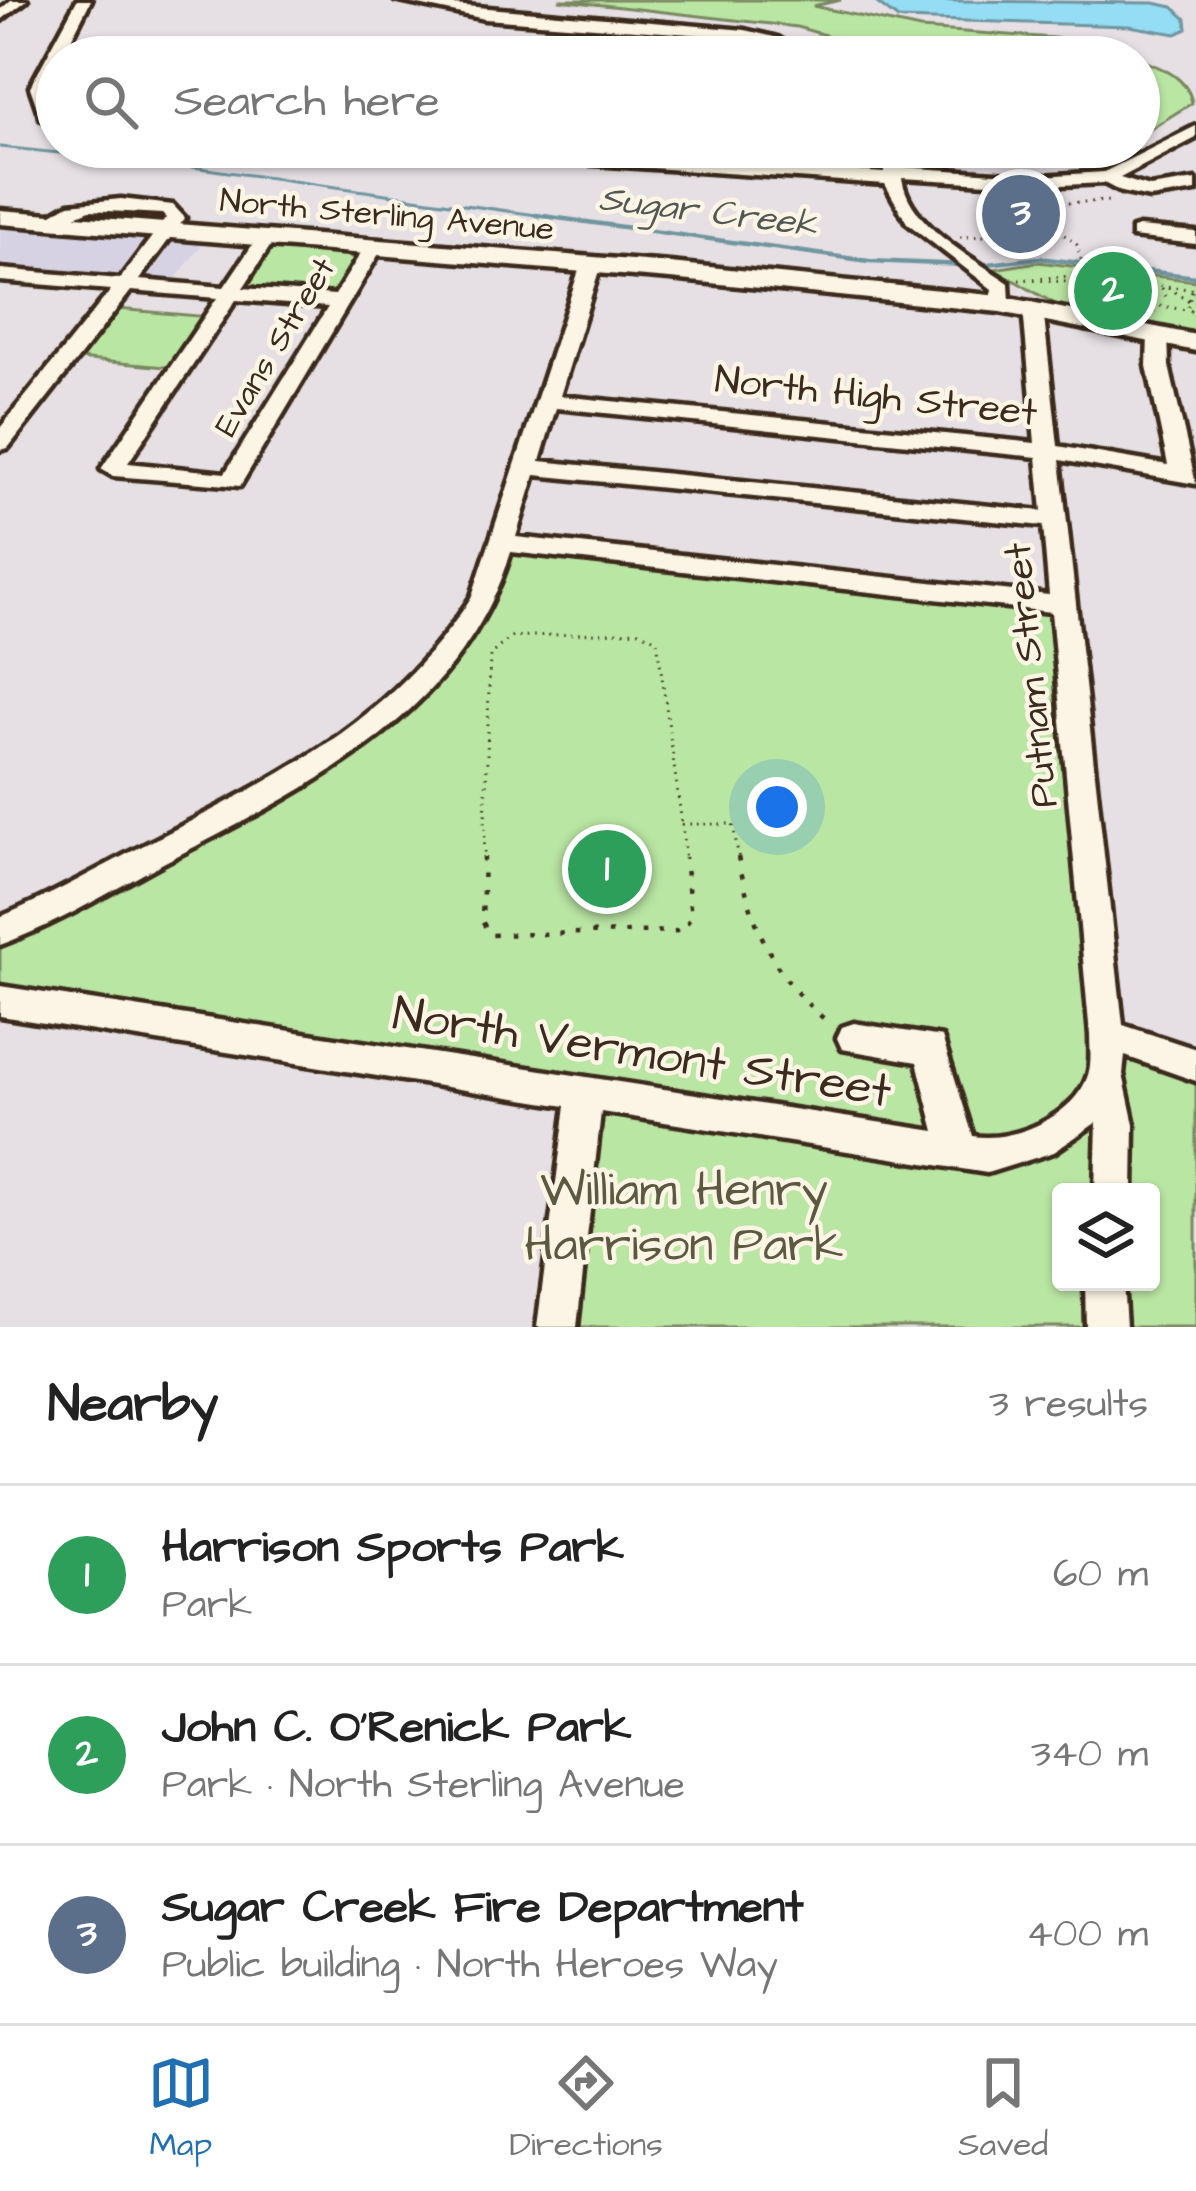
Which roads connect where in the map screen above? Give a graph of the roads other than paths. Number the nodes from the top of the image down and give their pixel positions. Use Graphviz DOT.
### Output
graph roads {
  1 [pos="20,0"];
  2 [pos="84,0"];
  3 [pos="402,0"];
  4 [pos="0,16"];
  5 [pos="65,36"];
  6 [pos="753,36"];
  7 [pos="1196,130"];
  8 [pos="1160,149"];
  9 [pos="774,168"];
  10 [pos="892,168"];
  11 [pos="1124,168"];
  12 [pos="1154,168"];
  13 [pos="893,175"];
  14 [pos="1108,177"];
  15 [pos="1196,185"];
  16 [pos="0,217"];
  17 [pos="166,231"];
  18 [pos="1138,233"];
  19 [pos="1196,238"];
  20 [pos="266,239"];
  21 [pos="374,247"];
  22 [pos="591,264"];
  23 [pos="8,275"];
  24 [pos="125,285"];
  25 [pos="1001,289"];
  26 [pos="230,293"];
  27 [pos="0,295"];
  28 [pos="341,302"];
  29 [pos="1033,308"];
  30 [pos="1156,323"];
  31 [pos="1196,343"];
  32 [pos="548,400"];
  33 [pos="0,443"];
  34 [pos="1050,451"];
  35 [pos="526,467"];
  36 [pos="1189,474"];
  37 [pos="1056,520"];
  38 [pos="502,543"];
  39 [pos="1064,605"];
  40 [pos="0,931"];
  41 [pos="0,1001"];
  42 [pos="1107,1035"];
  43 [pos="854,1038"];
  44 [pos="1196,1066"];
  45 [pos="1106,1075"];
  46 [pos="585,1093"];
  47 [pos="958,1151"];
  48 [pos="1114,1183"];
  49 [pos="1104,1291"];
  50 [pos="557,1327"];
  51 [pos="1106,1327"];
  1 -- 4 [label="street"];
  2 -- 5 [label="street"];
  3 -- 6 [label="street"];
  7 -- 8 [label="street"];
  9 -- 13 [label="street"];
  10 -- 13 [label="street"];
  11 -- 14 [label="street"];
  12 -- 15 [label="street"];
  13 -- 14 [label="street"];
  13 -- 25 [label="street"];
  14 -- 15 [label="street"];
  16 -- 17 [label="main road, North Sterling Avenue"];
  17 -- 20 [label="main road, North Sterling Avenue"];
  17 -- 24 [label="street"];
  18 -- 19 [label="street"];
  20 -- 21 [label="main road, North Sterling Avenue"];
  20 -- 26 [label="street"];
  21 -- 22 [label="main road, North Sterling Avenue"];
  21 -- 28 [label="street, Evans Street"];
  22 -- 25 [label="main road, North Sterling Avenue"];
  22 -- 32 [label="street"];
  23 -- 24 [label="street"];
  23 -- 27 [label="street"];
  24 -- 26 [label="street"];
  24 -- 33 [label="street"];
  25 -- 29 [label="main road, North Sterling Avenue"];
  26 -- 28 [label="street"];
  26 -- 28 [label="street, Evans Street"];
  29 -- 30 [label="main road, North Sterling Avenue"];
  29 -- 34 [label="street, Putnam Street"];
  30 -- 31 [label="main road, North Sterling Avenue"];
  30 -- 36 [label="street"];
  32 -- 34 [label="street, North High Street"];
  32 -- 35 [label="street"];
  34 -- 36 [label="street, North High Street"];
  34 -- 37 [label="street, Putnam Street"];
  35 -- 37 [label="street"];
  35 -- 38 [label="street"];
  37 -- 39 [label="street, Putnam Street"];
  38 -- 39 [label="street"];
  38 -- 40 [label="street"];
  39 -- 42 [label="street, Putnam Street"];
  41 -- 46 [label="street, North Vermont Street"];
  42 -- 44 [label="street"];
  42 -- 45 [label="street"];
  43 -- 47 [label="street"];
  45 -- 47 [label="street, North Vermont Street"];
  45 -- 48 [label="street"];
  46 -- 47 [label="street, North Vermont Street"];
  46 -- 50 [label="street"];
  49 -- 51 [label="street"];
}
